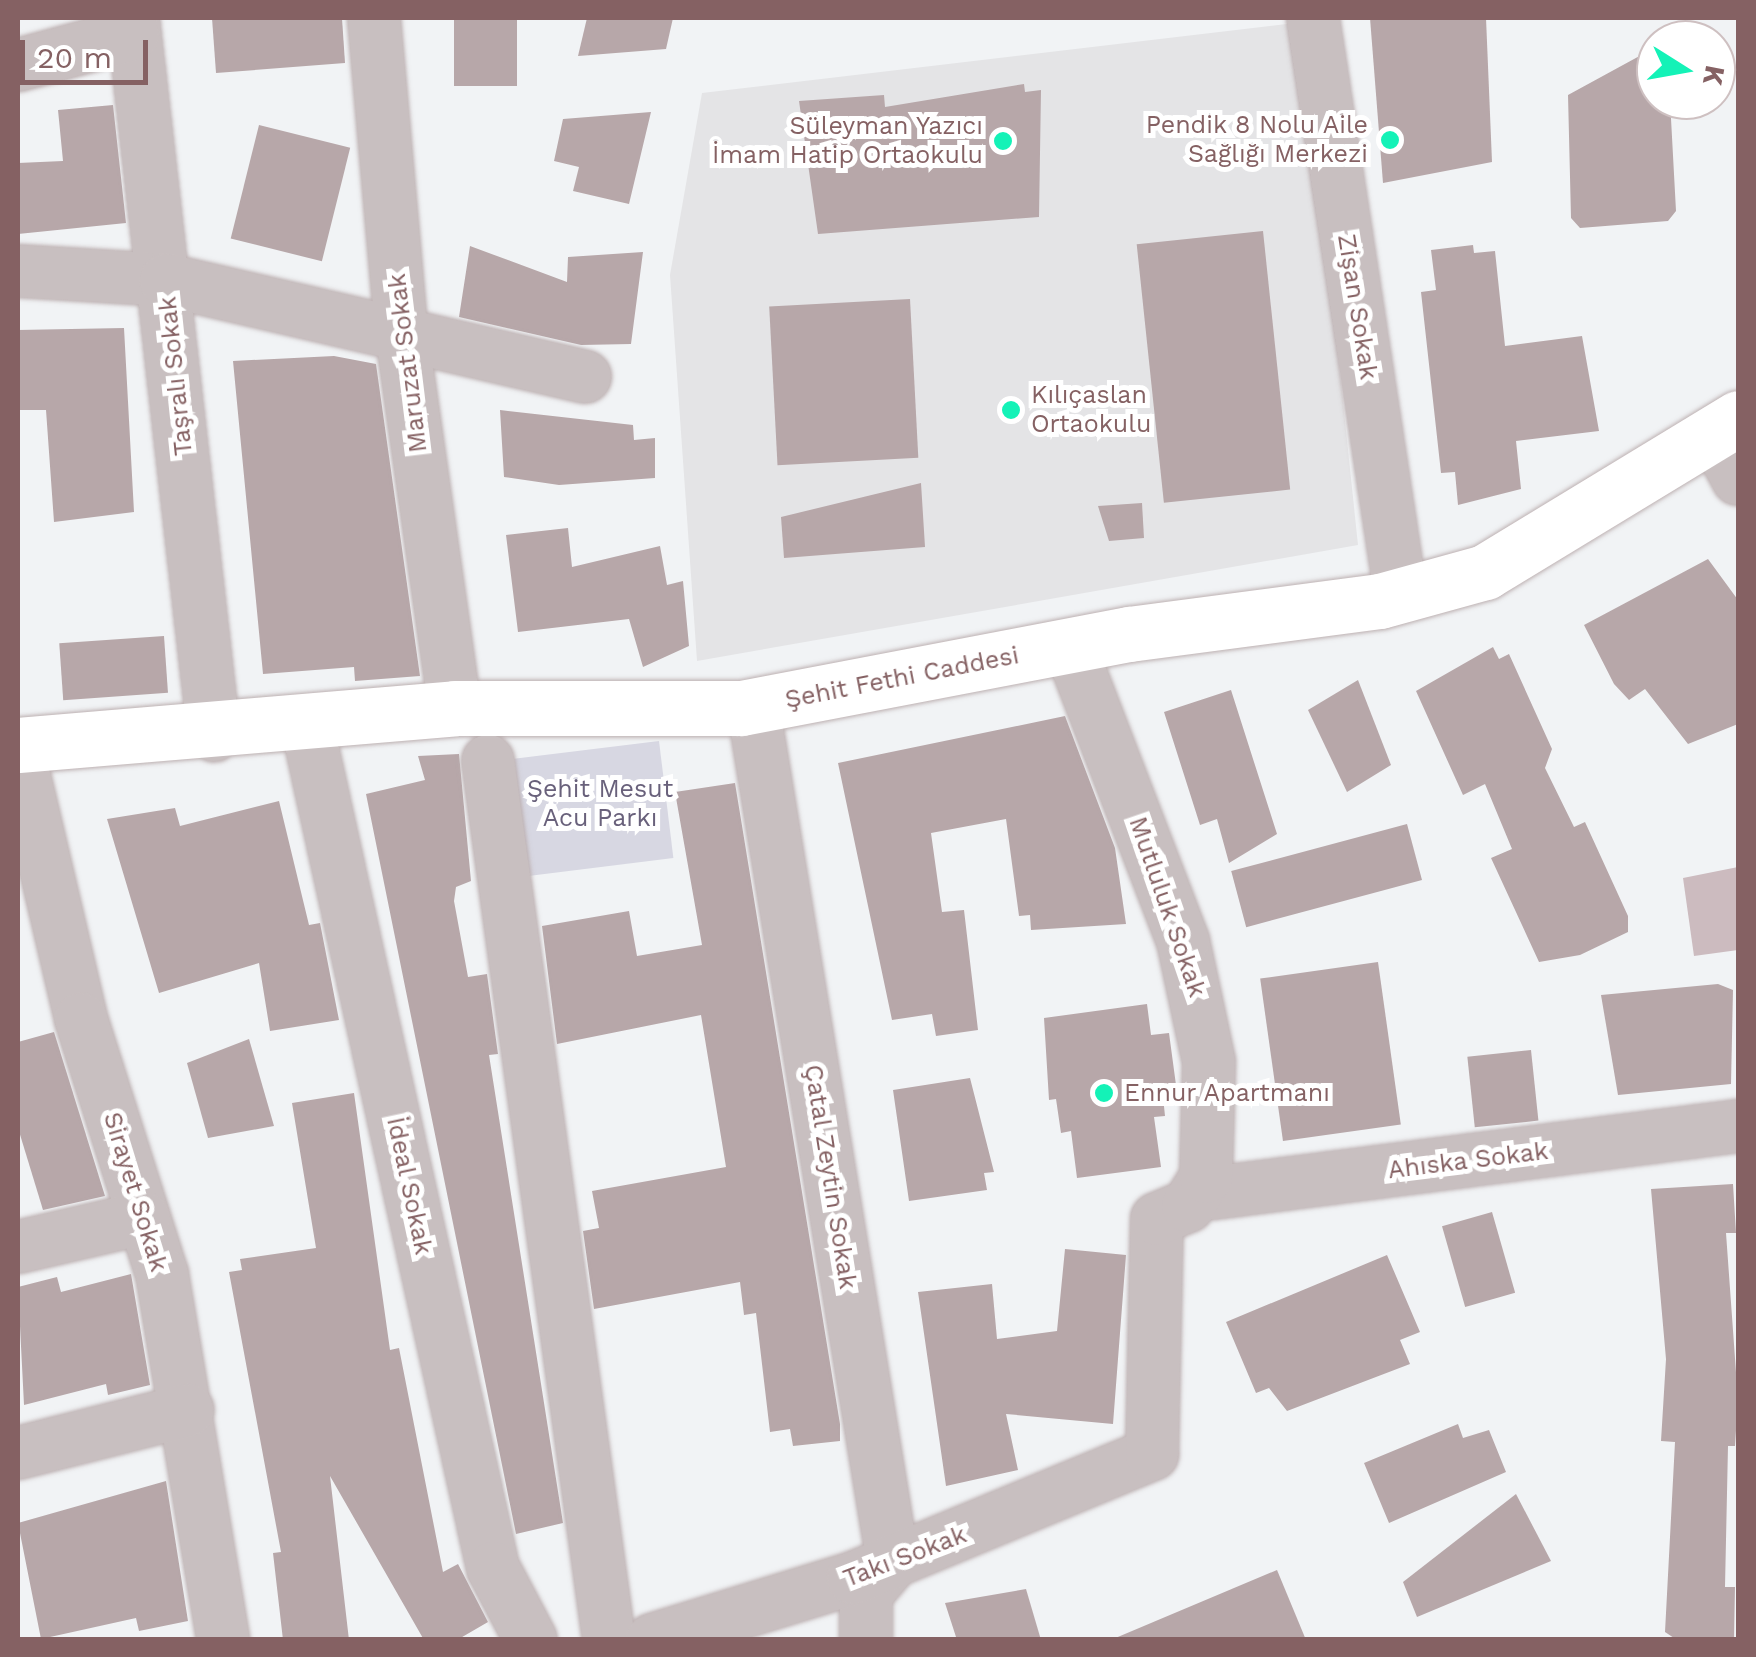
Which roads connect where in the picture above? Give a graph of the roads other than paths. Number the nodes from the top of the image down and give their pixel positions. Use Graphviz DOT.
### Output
graph roads {
  1 [pos="374,18"];
  2 [pos="1313,18"];
  3 [pos="133,26"];
  4 [pos="18,65"];
  5 [pos="18,270"];
  6 [pos="166,280"];
  7 [pos="402,336"];
  8 [pos="585,377"];
  9 [pos="1730,443"];
  10 [pos="1401,596"];
  11 [pos="1070,646"];
  12 [pos="753,706"];
  13 [pos="454,708"];
  14 [pos="307,725"];
  15 [pos="214,735"];
  16 [pos="18,748"];
  17 [pos="488,762"];
  18 [pos="1738,1126"];
  19 [pos="1198,1195"];
  20 [pos="144,1218"];
  21 [pos="18,1247"];
  22 [pos="188,1410"];
  23 [pos="18,1454"];
  24 [pos="893,1562"];
  25 [pos="223,1640"];
  26 [pos="531,1640"];
  27 [pos="609,1640"];
  28 [pos="652,1640"];
  29 [pos="866,1640"];
  1 -- 7 [label="street, Maruzat Sokak"];
  2 -- 10 [label="street, Zişan Sokak"];
  3 -- 4 [label="street"];
  3 -- 6 [label="street, Taşralı Sokak"];
  5 -- 6 [label="street"];
  6 -- 7 [label="street"];
  6 -- 15 [label="street, Taşralı Sokak"];
  7 -- 8 [label="street"];
  7 -- 13 [label="street, Maruzat Sokak"];
  9 -- 10 [label="street, Şehit Fethi Caddesi"];
  10 -- 11 [label="street, Şehit Fethi Caddesi"];
  11 -- 12 [label="street, Şehit Fethi Caddesi"];
  11 -- 19 [label="street, Mutluluk Sokak"];
  12 -- 13 [label="street, Şehit Fethi Caddesi"];
  12 -- 24 [label="street, Çatal Zeytin Sokak"];
  13 -- 14 [label="street, Şehit Fethi Caddesi"];
  14 -- 15 [label="street, Şehit Fethi Caddesi"];
  14 -- 26 [label="street, İdeal Sokak"];
  15 -- 16 [label="street, Şehit Fethi Caddesi"];
  16 -- 20 [label="street, Sirayet Sokak"];
  17 -- 27 [label="street"];
  18 -- 19 [label="street, Ahıska Sokak"];
  19 -- 24 [label="street, Takı Sokak"];
  20 -- 21 [label="street"];
  20 -- 22 [label="street, Sirayet Sokak"];
  22 -- 23 [label="street"];
  22 -- 25 [label="street, Sirayet Sokak"];
  24 -- 28 [label="street, Takı Sokak"];
  24 -- 29 [label="street"];
}
